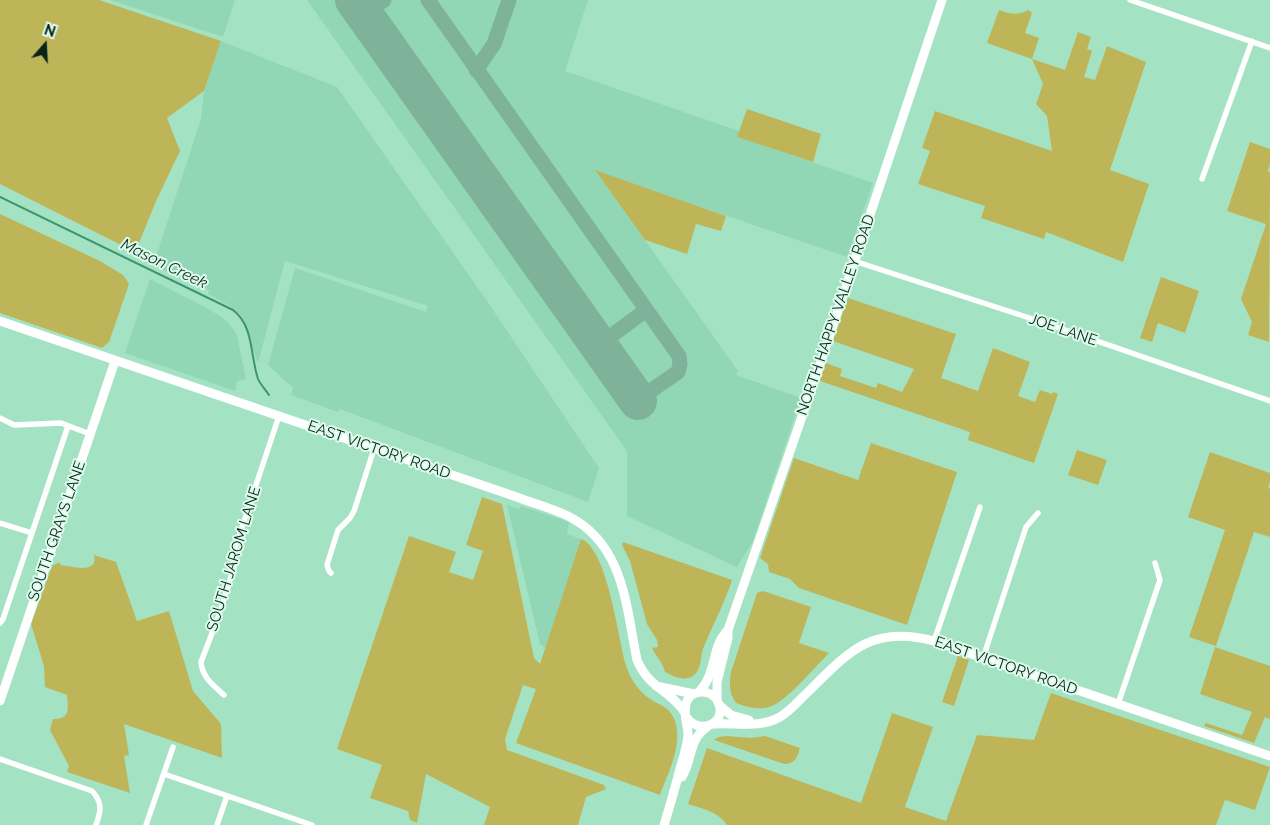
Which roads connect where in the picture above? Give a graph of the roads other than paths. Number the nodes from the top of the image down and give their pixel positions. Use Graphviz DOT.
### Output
graph roads {
  1 [pos="942,0"];
  2 [pos="1130,0"];
  3 [pos="1252,41"];
  4 [pos="1270,48"];
  5 [pos="1202,179"];
  6 [pos="854,261"];
  7 [pos="0,321"];
  8 [pos="115,361"];
  9 [pos="1270,401"];
  10 [pos="280,416"];
  11 [pos="0,418"];
  12 [pos="68,426"];
  13 [pos="90,434"];
  14 [pos="374,449"];
  15 [pos="980,507"];
  16 [pos="1038,513"];
  17 [pos="0,523"];
  18 [pos="32,534"];
  19 [pos="1155,563"];
  20 [pos="331,572"];
  21 [pos="0,623"];
  22 [pos="728,630"];
  23 [pos="934,641"];
  24 [pos="983,658"];
  25 [pos="656,686"];
  26 [pos="697,693"];
  27 [pos="224,695"];
  28 [pos="0,701"];
  29 [pos="718,702"];
  30 [pos="1118,704"];
  31 [pos="686,716"];
  32 [pos="762,723"];
  33 [pos="710,725"];
  34 [pos="173,747"];
  35 [pos="1270,756"];
  36 [pos="0,759"];
  37 [pos="164,774"];
  38 [pos="677,786"];
  39 [pos="227,796"];
  40 [pos="292,818"];
  41 [pos="96,825"];
  42 [pos="146,825"];
  43 [pos="217,825"];
  44 [pos="290,825"];
  45 [pos="312,825"];
  46 [pos="664,825"];
  1 -- 6 [label="street, NORTH HAPPY VALLEY ROAD"];
  2 -- 3 [label="street"];
  3 -- 4 [label="street"];
  3 -- 5 [label="street"];
  6 -- 9 [label="street, JOE LANE"];
  6 -- 22 [label="street, NORTH HAPPY VALLEY ROAD"];
  7 -- 8 [label="street, EAST VICTORY ROAD"];
  8 -- 10 [label="street, EAST VICTORY ROAD"];
  8 -- 13 [label="street, SOUTH GRAYS LANE"];
  10 -- 14 [label="street, EAST VICTORY ROAD"];
  10 -- 27 [label="street, SOUTH JAROM LANE"];
  11 -- 12 [label="street"];
  12 -- 13 [label="street"];
  12 -- 18 [label="street"];
  13 -- 28 [label="street, SOUTH GRAYS LANE"];
  14 -- 20 [label="street"];
  14 -- 25 [label="street, EAST VICTORY ROAD"];
  15 -- 23 [label="street"];
  16 -- 24 [label="street"];
  17 -- 18 [label="street"];
  18 -- 21 [label="street"];
  19 -- 30 [label="street"];
  22 -- 26 [label="street, NORTH HAPPY VALLEY ROAD"];
  22 -- 29 [label="street, NORTH HAPPY VALLEY ROAD"];
  23 -- 24 [label="street, EAST VICTORY ROAD"];
  23 -- 32 [label="street, EAST VICTORY ROAD"];
  24 -- 30 [label="street, EAST VICTORY ROAD"];
  25 -- 26 [label="street"];
  25 -- 31 [label="street, EAST VICTORY ROAD"];
  26 -- 29 [label="street"];
  26 -- 31 [label="street"];
  29 -- 32 [label="street"];
  29 -- 33 [label="street"];
  30 -- 35 [label="street, EAST VICTORY ROAD"];
  31 -- 33 [label="street"];
  31 -- 38 [label="street"];
  32 -- 33 [label="street, EAST VICTORY ROAD"];
  33 -- 38 [label="street"];
  34 -- 37 [label="street"];
  36 -- 41 [label="street"];
  37 -- 39 [label="street"];
  37 -- 42 [label="street"];
  38 -- 46 [label="street"];
  39 -- 40 [label="street"];
  39 -- 43 [label="street"];
  40 -- 44 [label="street"];
  40 -- 45 [label="street"];
}
